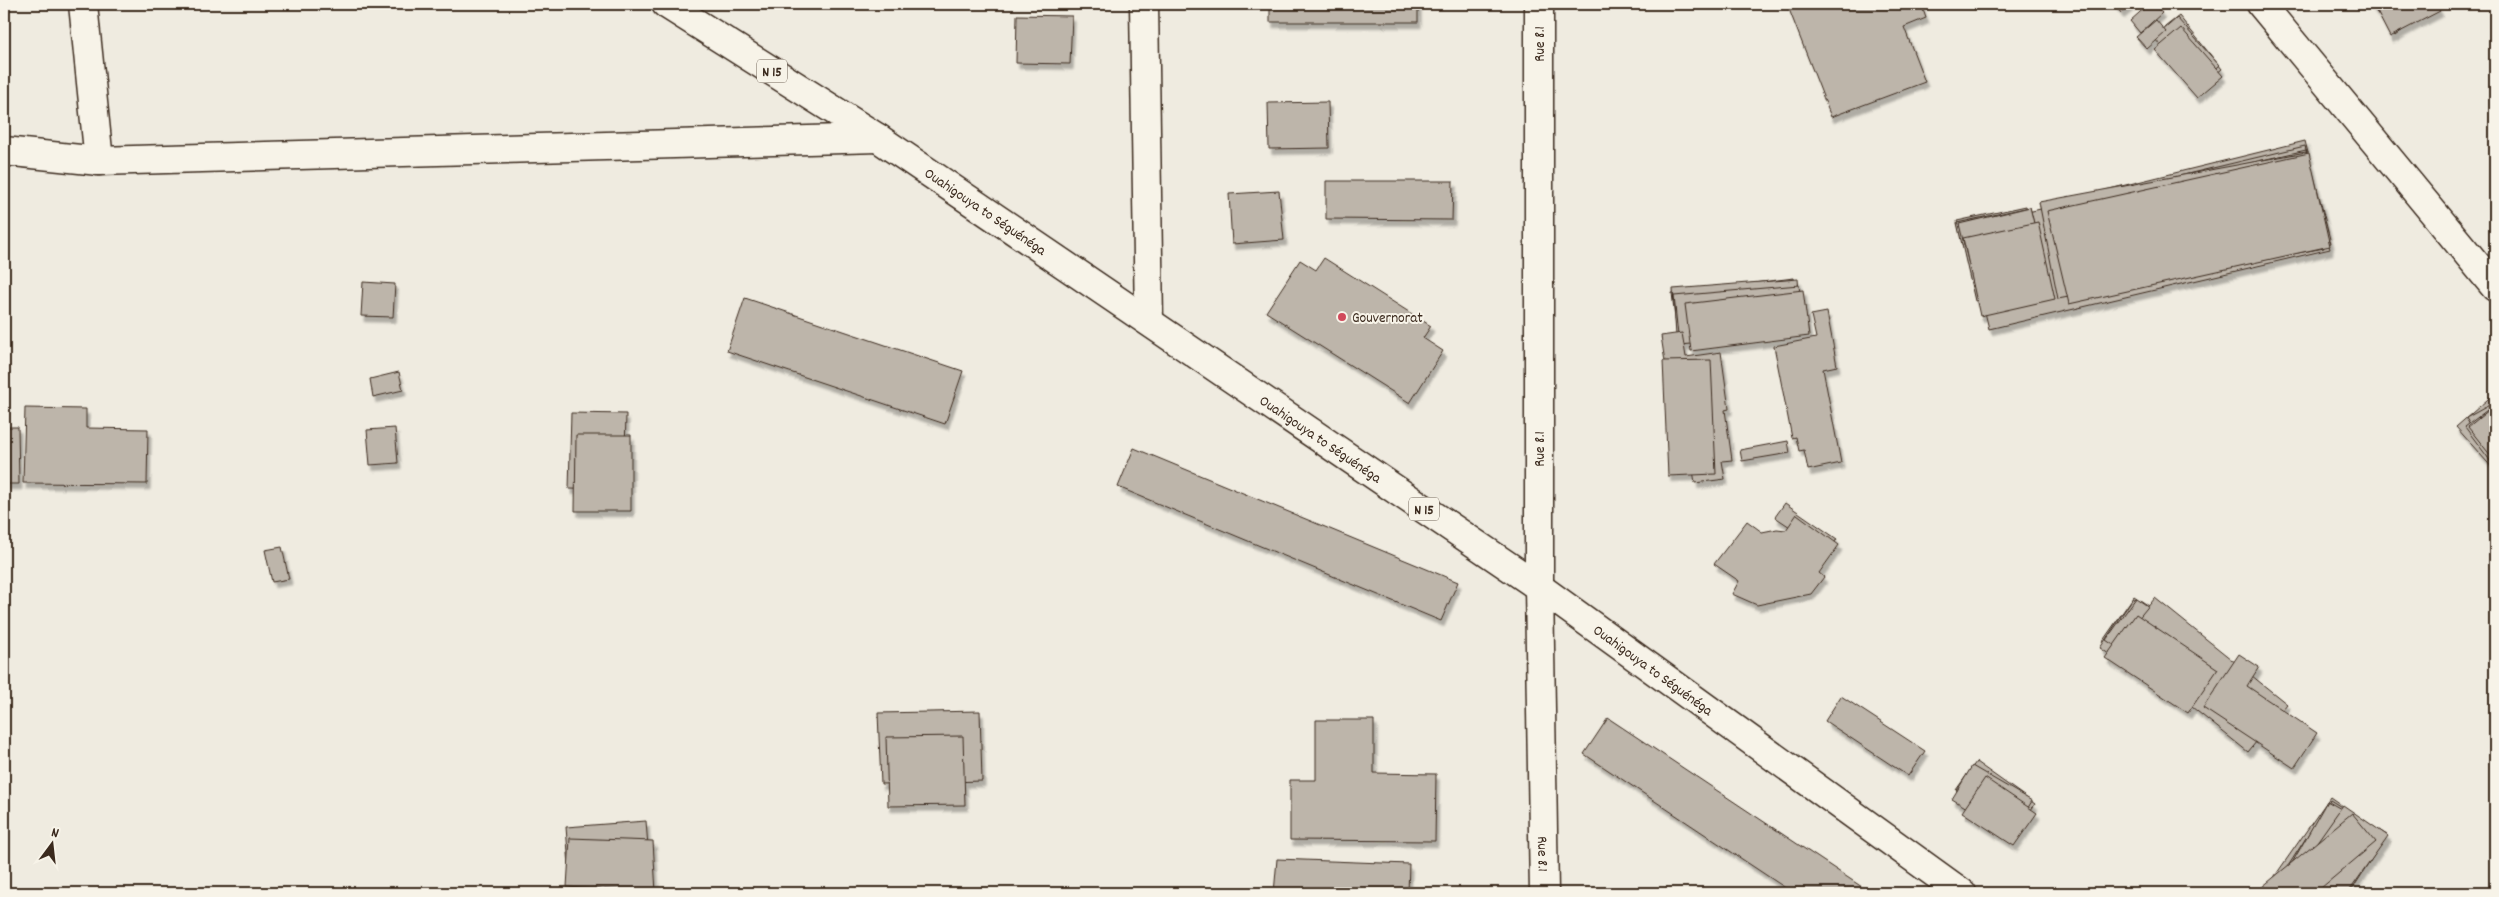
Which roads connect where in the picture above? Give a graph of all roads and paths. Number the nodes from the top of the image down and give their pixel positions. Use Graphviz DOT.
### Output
graph roads {
  1 [pos="84,4"];
  2 [pos="666,4"];
  3 [pos="1144,4"];
  4 [pos="1540,4"];
  5 [pos="2261,4"];
  6 [pos="878,138"];
  7 [pos="4,151"];
  8 [pos="99,160"];
  9 [pos="2495,287"];
  10 [pos="1149,321"];
  11 [pos="1539,587"];
  12 [pos="1544,893"];
  13 [pos="1962,893"];
  1 -- 8 [label="street"];
  2 -- 6 [label="street, Ouahigouya to Séguénéga / N 15"];
  3 -- 10 [label="street"];
  4 -- 11 [label="street, Rue 8.1"];
  5 -- 9 [label="street"];
  6 -- 8 [label="street"];
  6 -- 10 [label="street, Ouahigouya to Séguénéga / N 15"];
  7 -- 8 [label="street"];
  10 -- 11 [label="street, Ouahigouya to Séguénéga / N 15"];
  11 -- 12 [label="street, Rue 8.1"];
  11 -- 13 [label="street, Ouahigouya to Séguénéga / N 15"];
}
